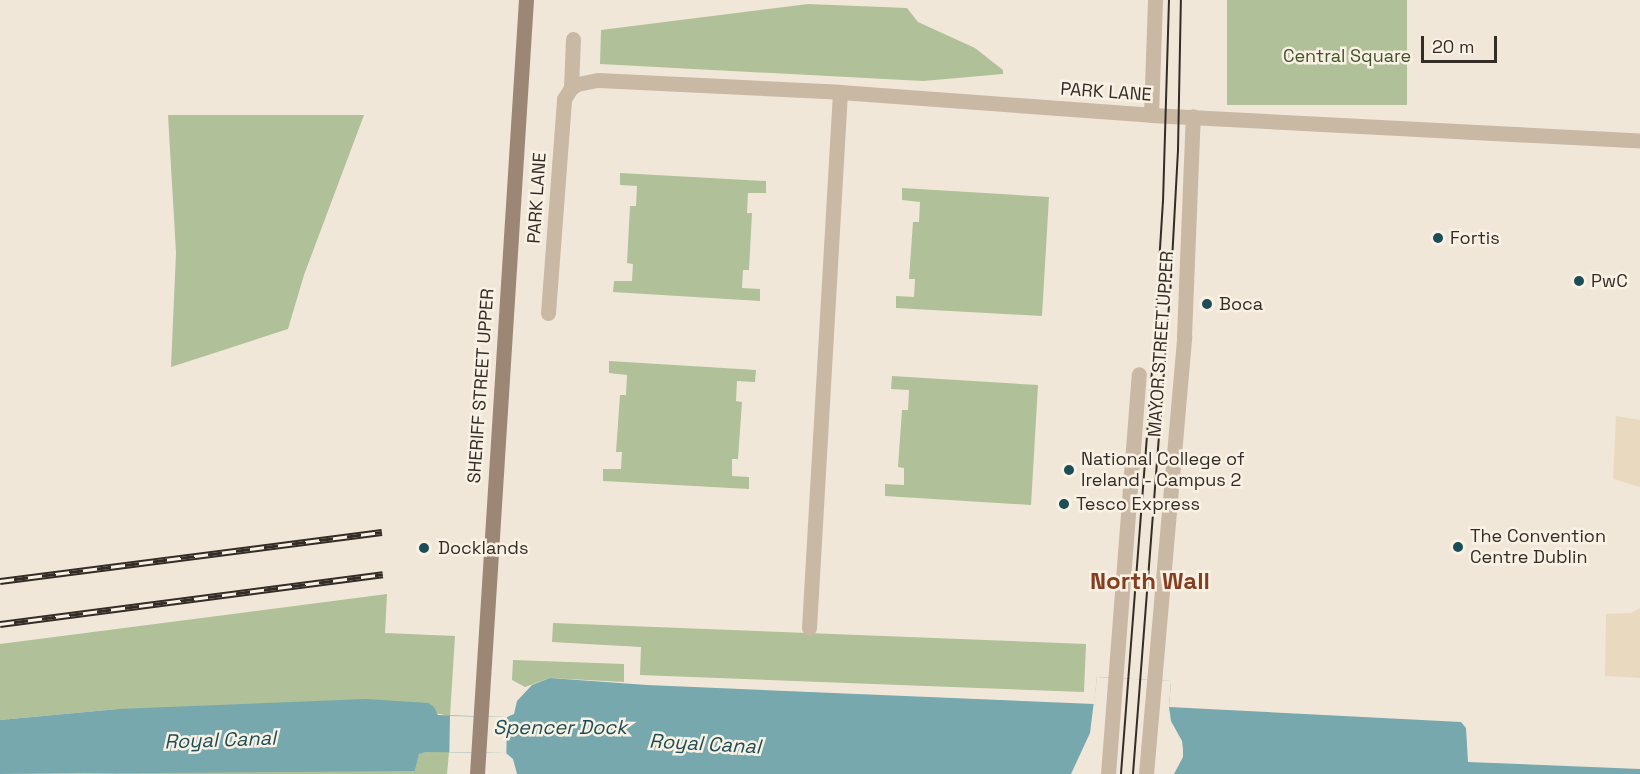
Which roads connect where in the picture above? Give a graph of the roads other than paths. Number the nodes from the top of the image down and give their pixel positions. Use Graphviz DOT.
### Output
graph roads {
  1 [pos="526,0"];
  2 [pos="1155,0"];
  3 [pos="573,39"];
  4 [pos="571,88"];
  5 [pos="840,92"];
  6 [pos="1151,115"];
  7 [pos="1193,116"];
  8 [pos="1640,141"];
  9 [pos="548,313"];
  10 [pos="1139,374"];
  11 [pos="809,628"];
  12 [pos="477,774"];
  13 [pos="1108,774"];
  14 [pos="1146,774"];
  1 -- 12 [label="main road, SHERIFF STREET UPPER"];
  2 -- 6 [label="street"];
  3 -- 4 [label="street, PARK LANE"];
  4 -- 5 [label="street, PARK LANE"];
  4 -- 9 [label="street, PARK LANE"];
  5 -- 6 [label="street, PARK LANE"];
  5 -- 11 [label="street"];
  6 -- 7 [label="street, PARK LANE"];
  7 -- 8 [label="street, PARK LANE"];
  7 -- 14 [label="street, MAYOR STREET UPPER"];
  10 -- 13 [label="street, MAYOR STREET UPPER"];
}
